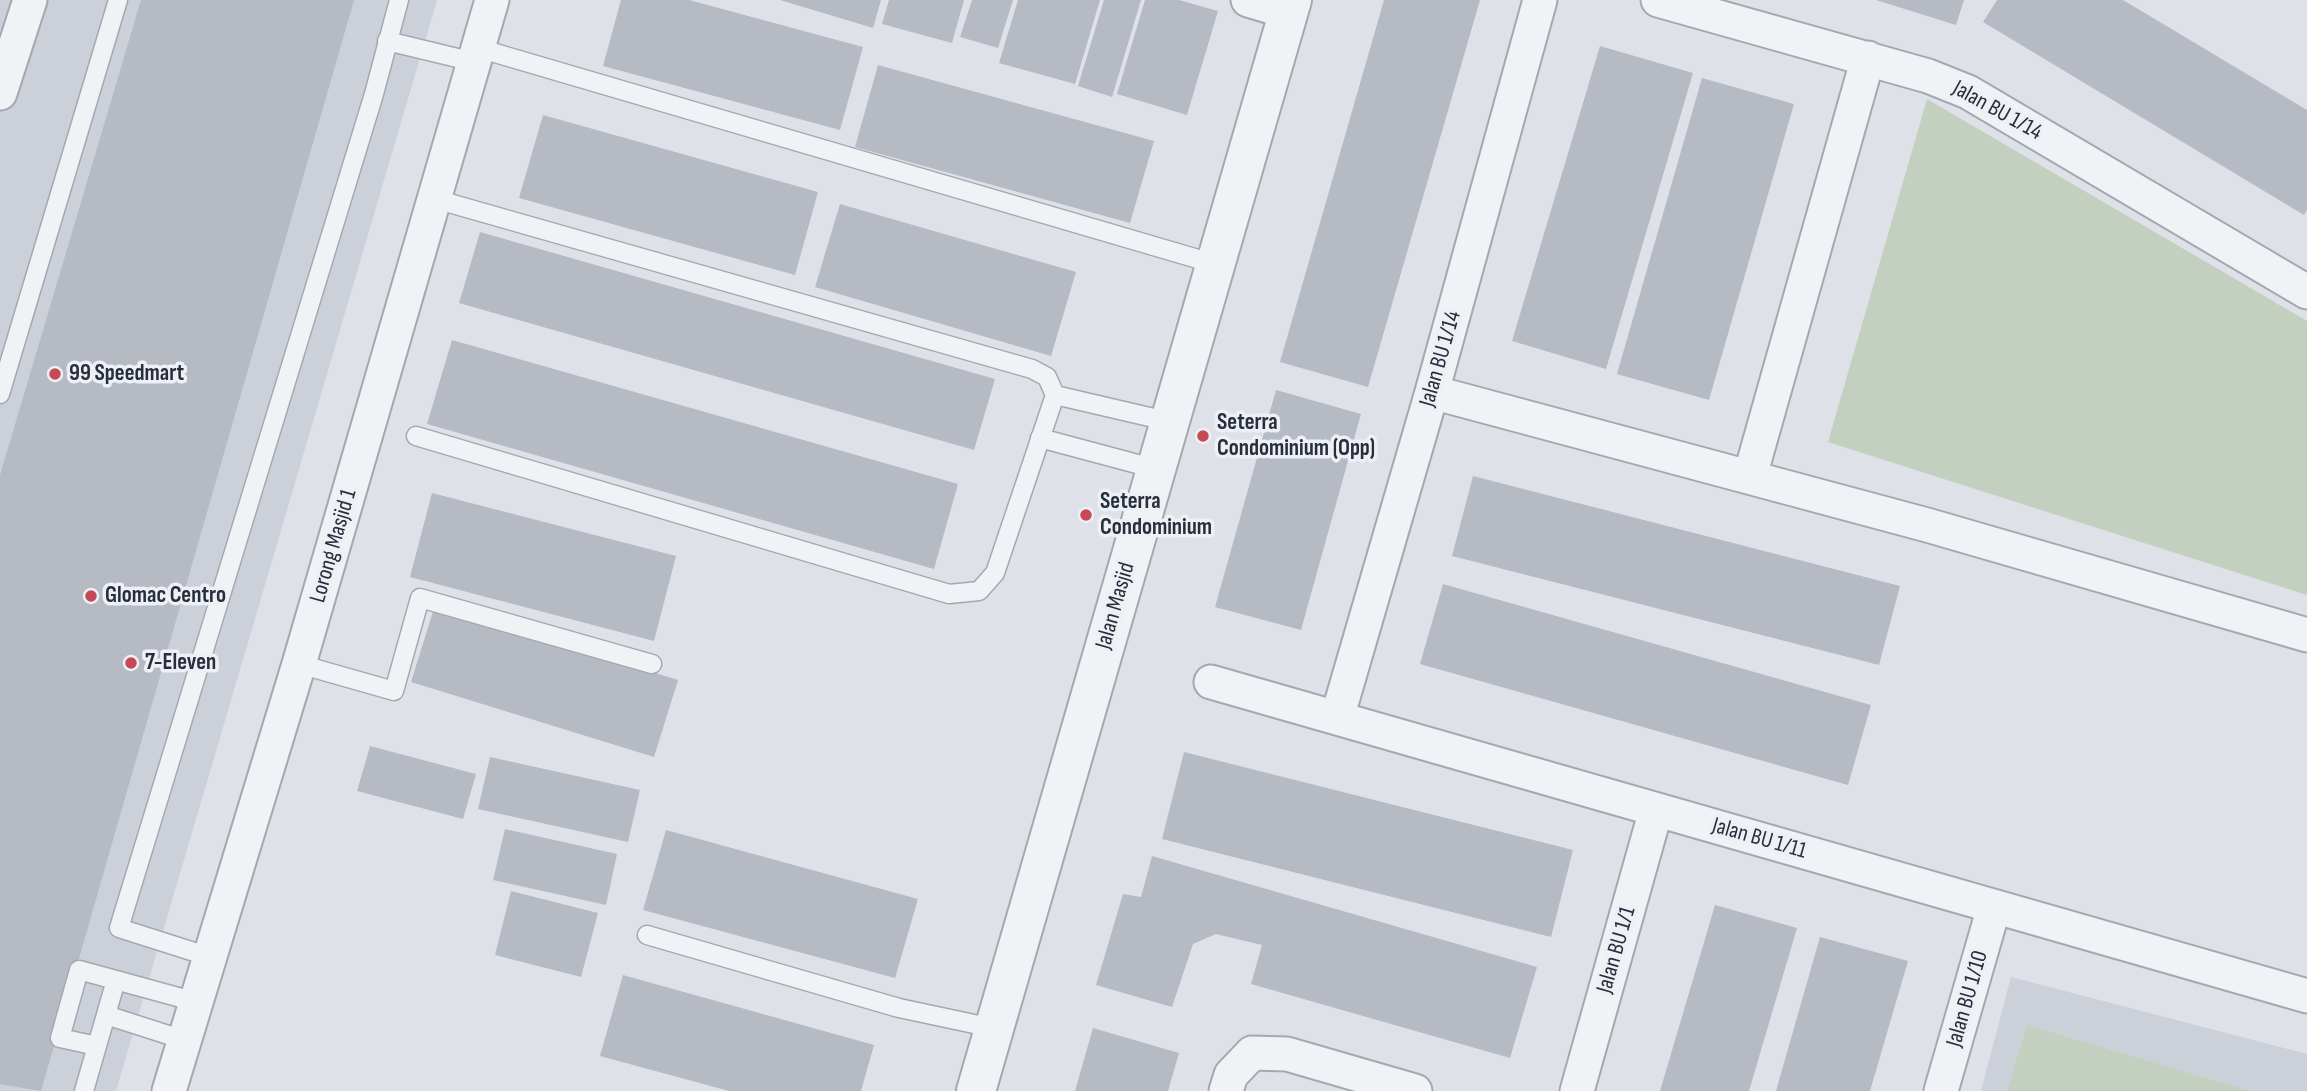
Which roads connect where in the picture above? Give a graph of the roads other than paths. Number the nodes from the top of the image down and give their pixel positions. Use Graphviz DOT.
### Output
graph roads {
  1 [pos="30,0"];
  2 [pos="118,0"];
  3 [pos="399,0"];
  4 [pos="492,0"];
  5 [pos="1248,0"];
  6 [pos="1540,0"];
  7 [pos="1658,0"];
  8 [pos="1290,6"];
  9 [pos="387,41"];
  10 [pos="476,55"];
  11 [pos="1868,58"];
  12 [pos="0,93"];
  13 [pos="435,198"];
  14 [pos="1215,264"];
  15 [pos="2307,292"];
  16 [pos="1432,392"];
  17 [pos="0,394"];
  18 [pos="1055,395"];
  19 [pos="1171,422"];
  20 [pos="416,436"];
  21 [pos="1040,438"];
  22 [pos="1156,469"];
  23 [pos="1750,476"];
  24 [pos="2307,635"];
  25 [pos="299,664"];
  26 [pos="652,664"];
  27 [pos="1211,682"];
  28 [pos="1337,718"];
  29 [pos="1656,810"];
  30 [pos="1994,907"];
  31 [pos="647,935"];
  32 [pos="210,957"];
  33 [pos="116,981"];
  34 [pos="2307,996"];
  35 [pos="196,1002"];
  36 [pos="106,1015"];
  37 [pos="993,1028"];
  38 [pos="184,1040"];
  39 [pos="97,1046"];
  40 [pos="84,1091"];
  41 [pos="169,1091"];
  42 [pos="976,1091"];
  43 [pos="1226,1091"];
  44 [pos="1415,1091"];
  45 [pos="1577,1091"];
  46 [pos="1941,1091"];
  1 -- 12 [label="street"];
  2 -- 17 [label="lane"];
  3 -- 9 [label="lane"];
  4 -- 10 [label="street, Lorong Masjid 1"];
  5 -- 8 [label="street"];
  6 -- 16 [label="street, Jalan BU 1/14"];
  7 -- 11 [label="street, Jalan BU 1/14"];
  8 -- 14 [label="street, Jalan Masjid"];
  9 -- 10 [label="lane"];
  9 -- 32 [label="lane"];
  10 -- 13 [label="street, Lorong Masjid 1"];
  10 -- 14 [label="lane"];
  11 -- 15 [label="street, Jalan BU 1/14"];
  11 -- 23 [label="street"];
  13 -- 18 [label="lane"];
  13 -- 25 [label="street, Lorong Masjid 1"];
  14 -- 19 [label="street, Jalan Masjid"];
  16 -- 23 [label="street"];
  16 -- 28 [label="street, Jalan BU 1/14"];
  18 -- 19 [label="lane"];
  18 -- 21 [label="lane"];
  19 -- 22 [label="street, Jalan Masjid"];
  20 -- 21 [label="lane"];
  21 -- 22 [label="lane"];
  22 -- 37 [label="street, Jalan Masjid"];
  23 -- 24 [label="street"];
  25 -- 26 [label="lane"];
  25 -- 32 [label="street, Lorong Masjid 1"];
  27 -- 28 [label="street, Jalan BU 1/11"];
  28 -- 29 [label="street, Jalan BU 1/11"];
  29 -- 30 [label="street, Jalan BU 1/11"];
  29 -- 45 [label="street, Jalan BU 1/1"];
  30 -- 34 [label="street, Jalan BU 1/11"];
  30 -- 46 [label="street, Jalan BU 1/10"];
  31 -- 37 [label="lane"];
  32 -- 35 [label="street, Lorong Masjid 1"];
  33 -- 35 [label="lane"];
  33 -- 36 [label="lane"];
  33 -- 39 [label="lane"];
  35 -- 38 [label="street, Lorong Masjid 1"];
  36 -- 38 [label="lane"];
  36 -- 39 [label="lane"];
  37 -- 42 [label="street, Jalan Masjid"];
  38 -- 41 [label="street, Lorong Masjid 1"];
  39 -- 40 [label="lane"];
  43 -- 44 [label="street"];
}
